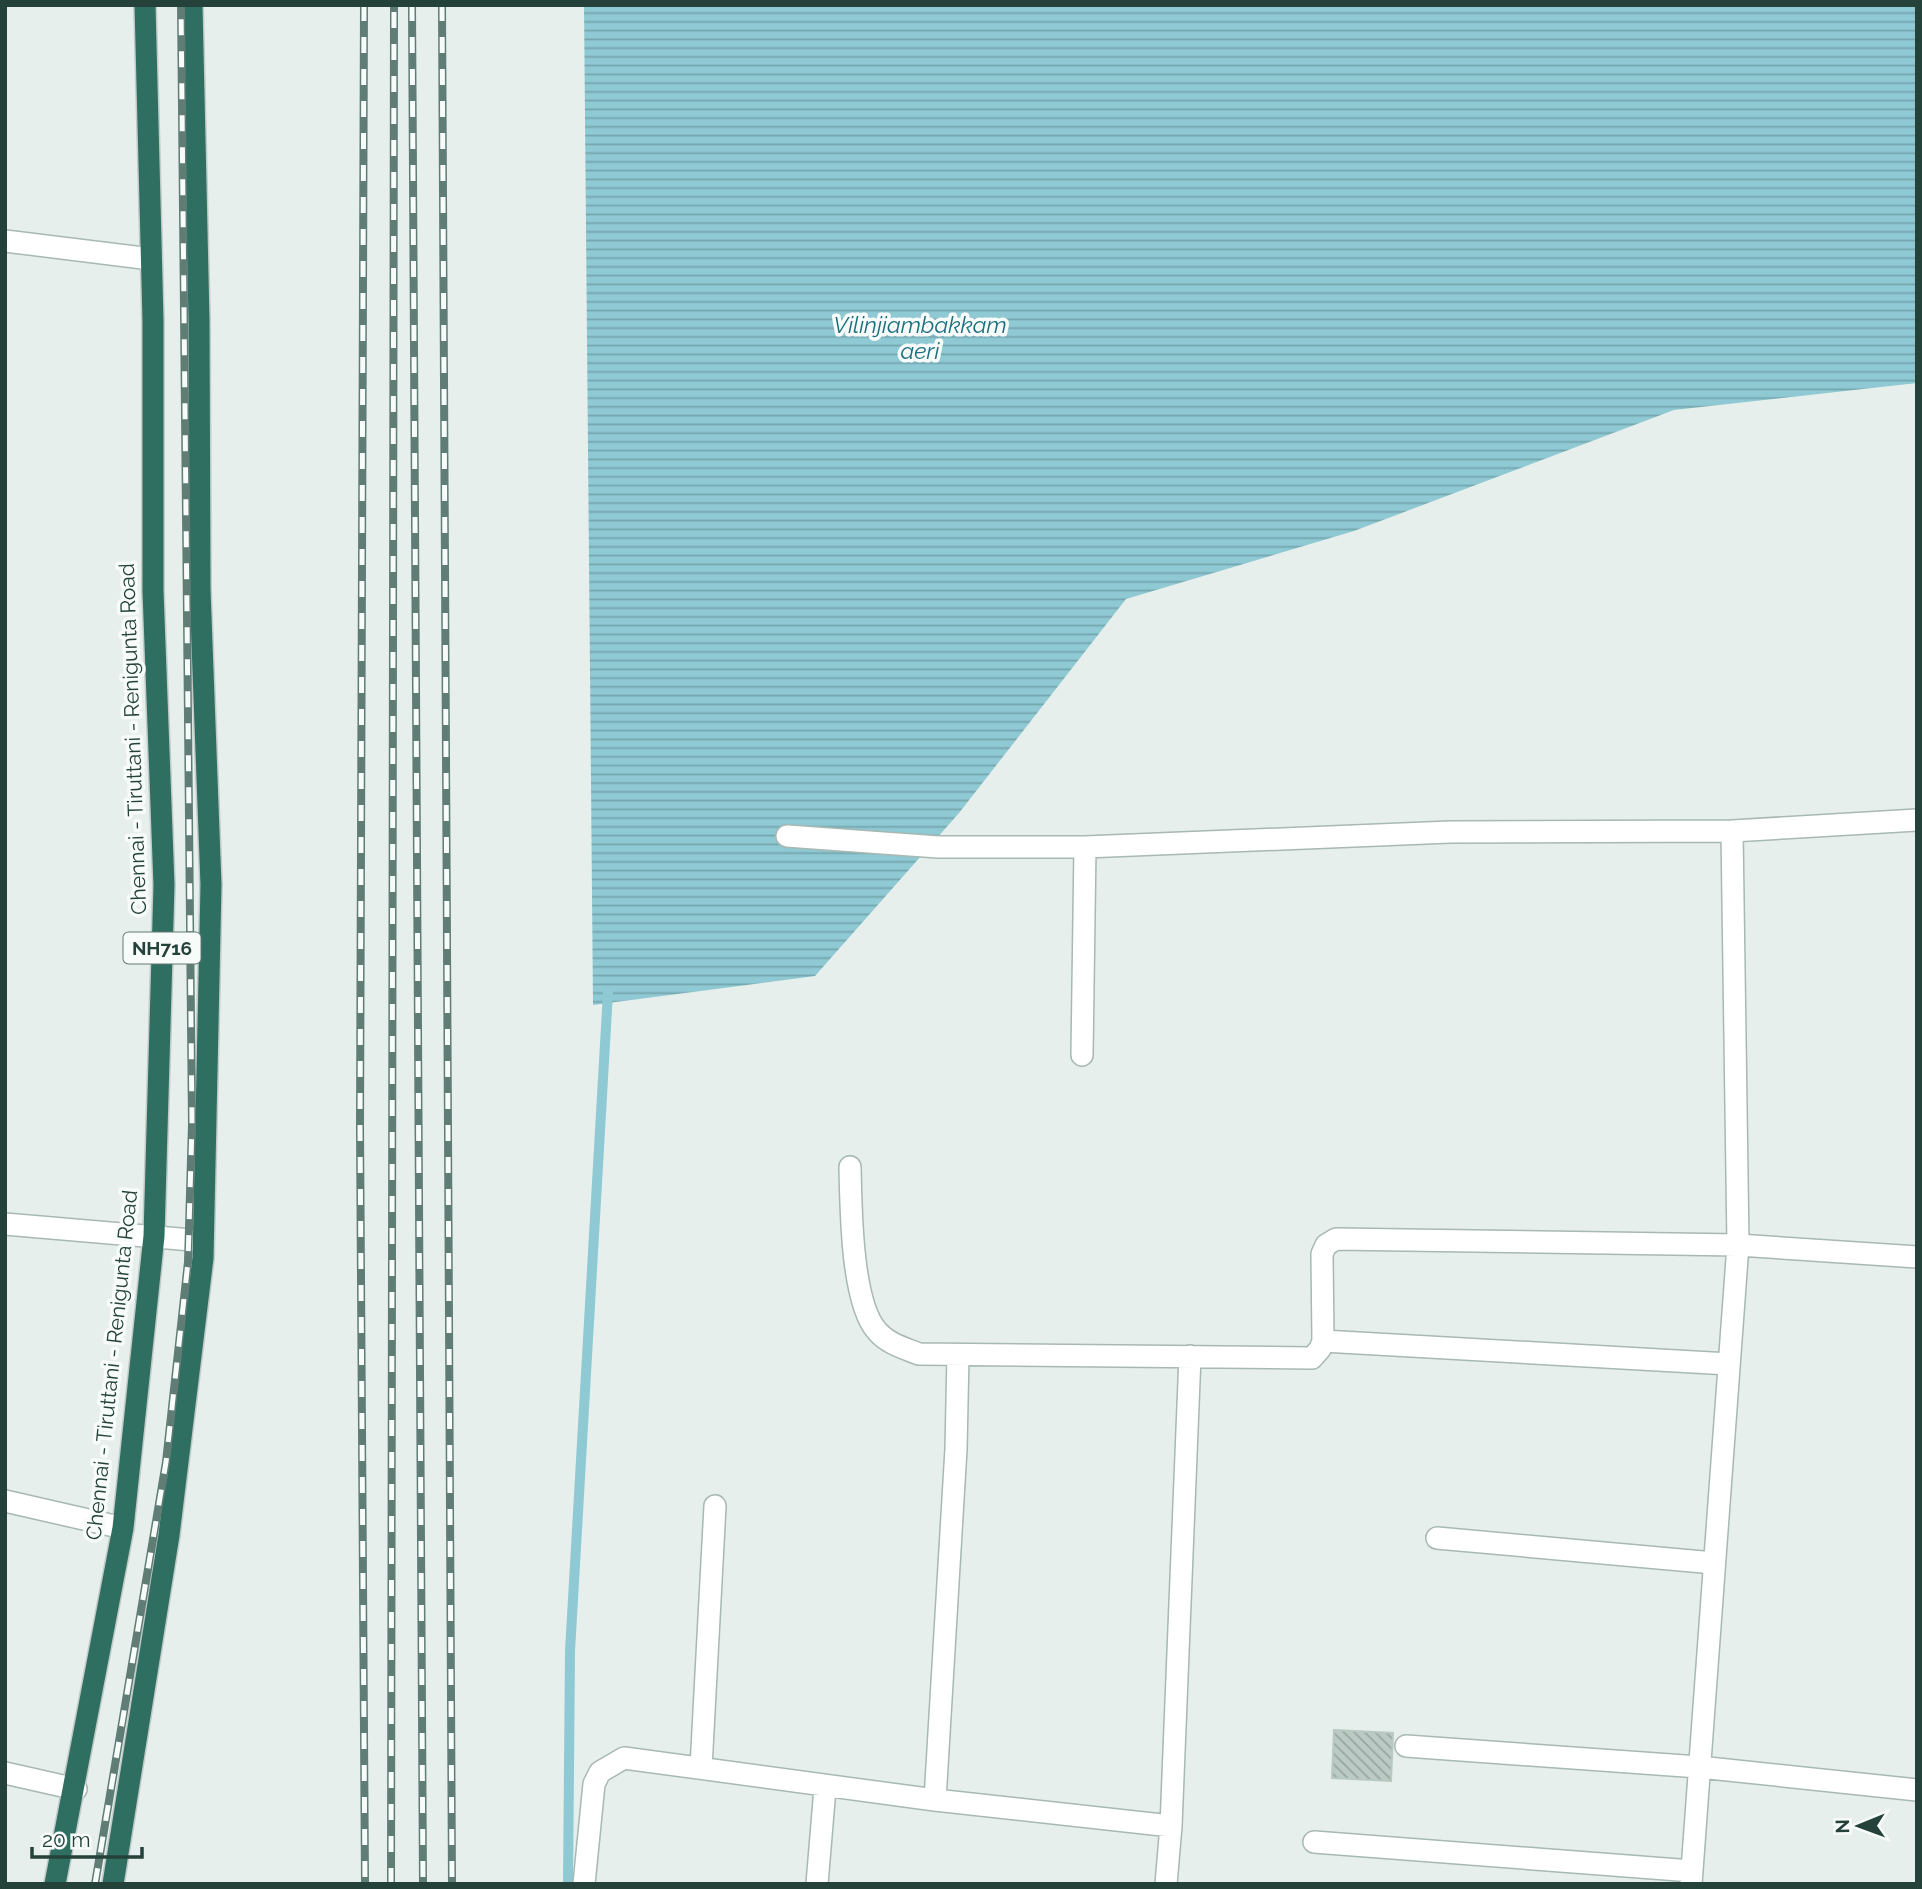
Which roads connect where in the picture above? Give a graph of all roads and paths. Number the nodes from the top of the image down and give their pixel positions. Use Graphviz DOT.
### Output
graph roads {
  1 [pos="145,5"];
  2 [pos="192,5"];
  3 [pos="5,241"];
  4 [pos="151,259"];
  5 [pos="1917,820"];
  6 [pos="1732,831"];
  7 [pos="788,836"];
  8 [pos="1085,847"];
  9 [pos="1082,1055"];
  10 [pos="850,1167"];
  11 [pos="5,1224"];
  12 [pos="154,1236"];
  13 [pos="203,1241"];
  14 [pos="1738,1245"];
  15 [pos="1917,1257"];
  16 [pos="1323,1341"];
  17 [pos="958,1354"];
  18 [pos="1190,1356"];
  19 [pos="1729,1364"];
  20 [pos="5,1501"];
  21 [pos="715,1506"];
  22 [pos="123,1528"];
  23 [pos="1437,1538"];
  24 [pos="1714,1563"];
  25 [pos="1406,1746"];
  26 [pos="701,1768"];
  27 [pos="1699,1768"];
  28 [pos="5,1773"];
  29 [pos="825,1787"];
  30 [pos="76,1789"];
  31 [pos="1917,1790"];
  32 [pos="934,1800"];
  33 [pos="1171,1826"];
  34 [pos="1314,1842"];
  35 [pos="1691,1877"];
  36 [pos="55,1884"];
  37 [pos="113,1884"];
  38 [pos="584,1884"];
  39 [pos="817,1884"];
  40 [pos="1166,1884"];
  1 -- 4 [label="highway, Chennai - Tiruttani - Renigunta Road / NH716"];
  2 -- 13 [label="highway"];
  3 -- 4 [label="street"];
  4 -- 12 [label="highway, Chennai - Tiruttani - Renigunta Road / NH716"];
  5 -- 6 [label="street"];
  6 -- 8 [label="street"];
  6 -- 14 [label="street"];
  7 -- 8 [label="street"];
  8 -- 9 [label="street"];
  10 -- 17 [label="street"];
  11 -- 12 [label="street"];
  12 -- 13 [label="street"];
  12 -- 22 [label="highway, Chennai - Tiruttani - Renigunta Road / NH716"];
  13 -- 37 [label="highway"];
  14 -- 15 [label="street"];
  14 -- 16 [label="street"];
  14 -- 19 [label="street"];
  16 -- 18 [label="street"];
  16 -- 19 [label="street"];
  17 -- 18 [label="street"];
  17 -- 32 [label="street"];
  18 -- 33 [label="street"];
  19 -- 24 [label="street"];
  20 -- 22 [label="street"];
  21 -- 26 [label="street"];
  22 -- 30 [label="highway, Chennai - Tiruttani - Renigunta Road / NH716"];
  23 -- 24 [label="street"];
  24 -- 27 [label="street"];
  25 -- 27 [label="street"];
  26 -- 29 [label="street"];
  26 -- 38 [label="street"];
  27 -- 31 [label="street"];
  27 -- 35 [label="street"];
  28 -- 30 [label="street"];
  29 -- 32 [label="street"];
  29 -- 39 [label="street"];
  30 -- 36 [label="highway, Chennai - Tiruttani - Renigunta Road / NH716"];
  32 -- 33 [label="street"];
  33 -- 40 [label="street"];
  34 -- 35 [label="street"];
}
